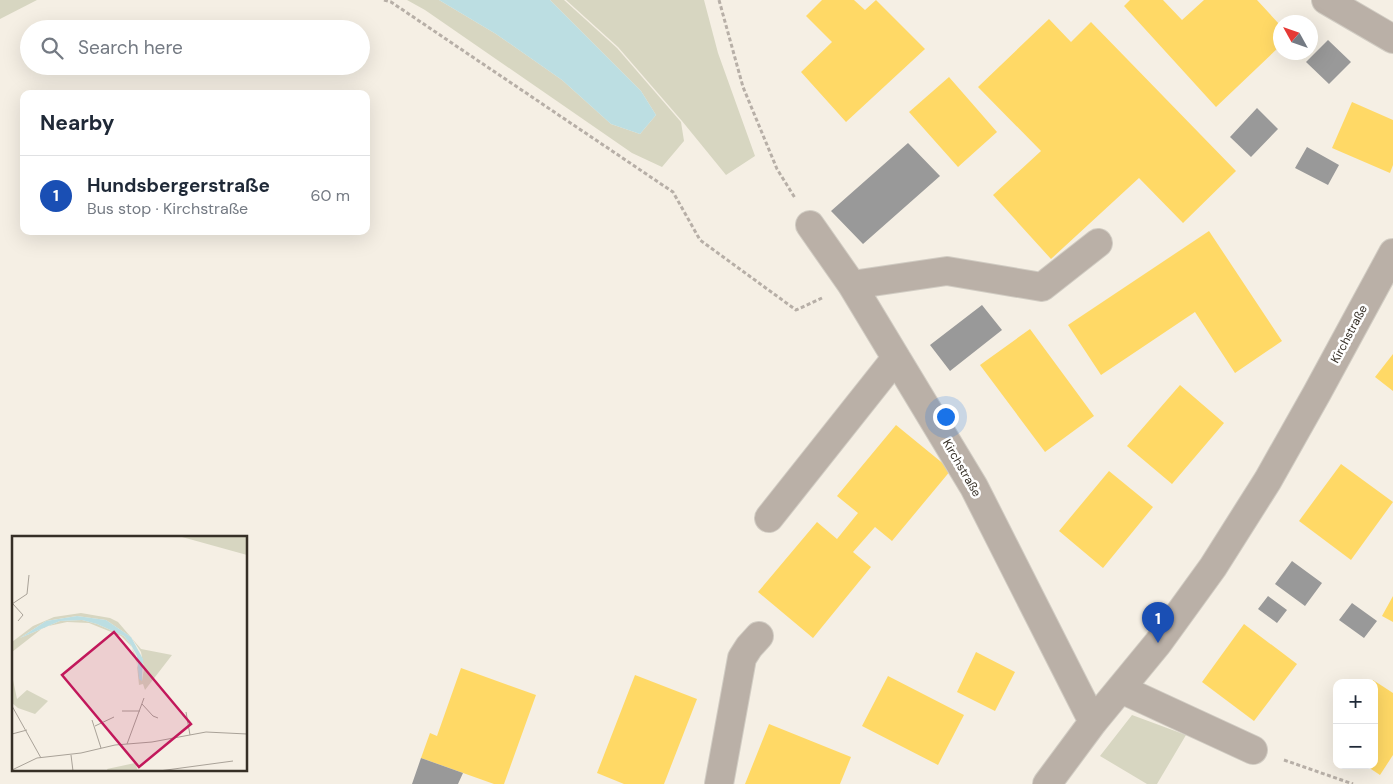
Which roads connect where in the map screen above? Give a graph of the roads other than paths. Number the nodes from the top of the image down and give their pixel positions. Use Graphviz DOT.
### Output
graph roads {
  1 [pos="1326,0"];
  2 [pos="1393,39"];
  3 [pos="810,225"];
  4 [pos="1098,243"];
  5 [pos="1393,252"];
  6 [pos="852,285"];
  7 [pos="896,358"];
  8 [pos="769,518"];
  9 [pos="759,636"];
  10 [pos="1121,689"];
  11 [pos="1093,722"];
  12 [pos="1253,750"];
  13 [pos="719,784"];
  14 [pos="1047,784"];
  1 -- 2 [label="street"];
  3 -- 6 [label="street, Kirchstraße"];
  4 -- 6 [label="street"];
  5 -- 10 [label="street, Kirchstraße"];
  6 -- 7 [label="street, Kirchstraße"];
  7 -- 8 [label="street"];
  7 -- 11 [label="street, Kirchstraße"];
  9 -- 13 [label="street"];
  10 -- 11 [label="street, Kirchstraße"];
  10 -- 12 [label="street"];
  11 -- 14 [label="street, Kirchstraße"];
}
